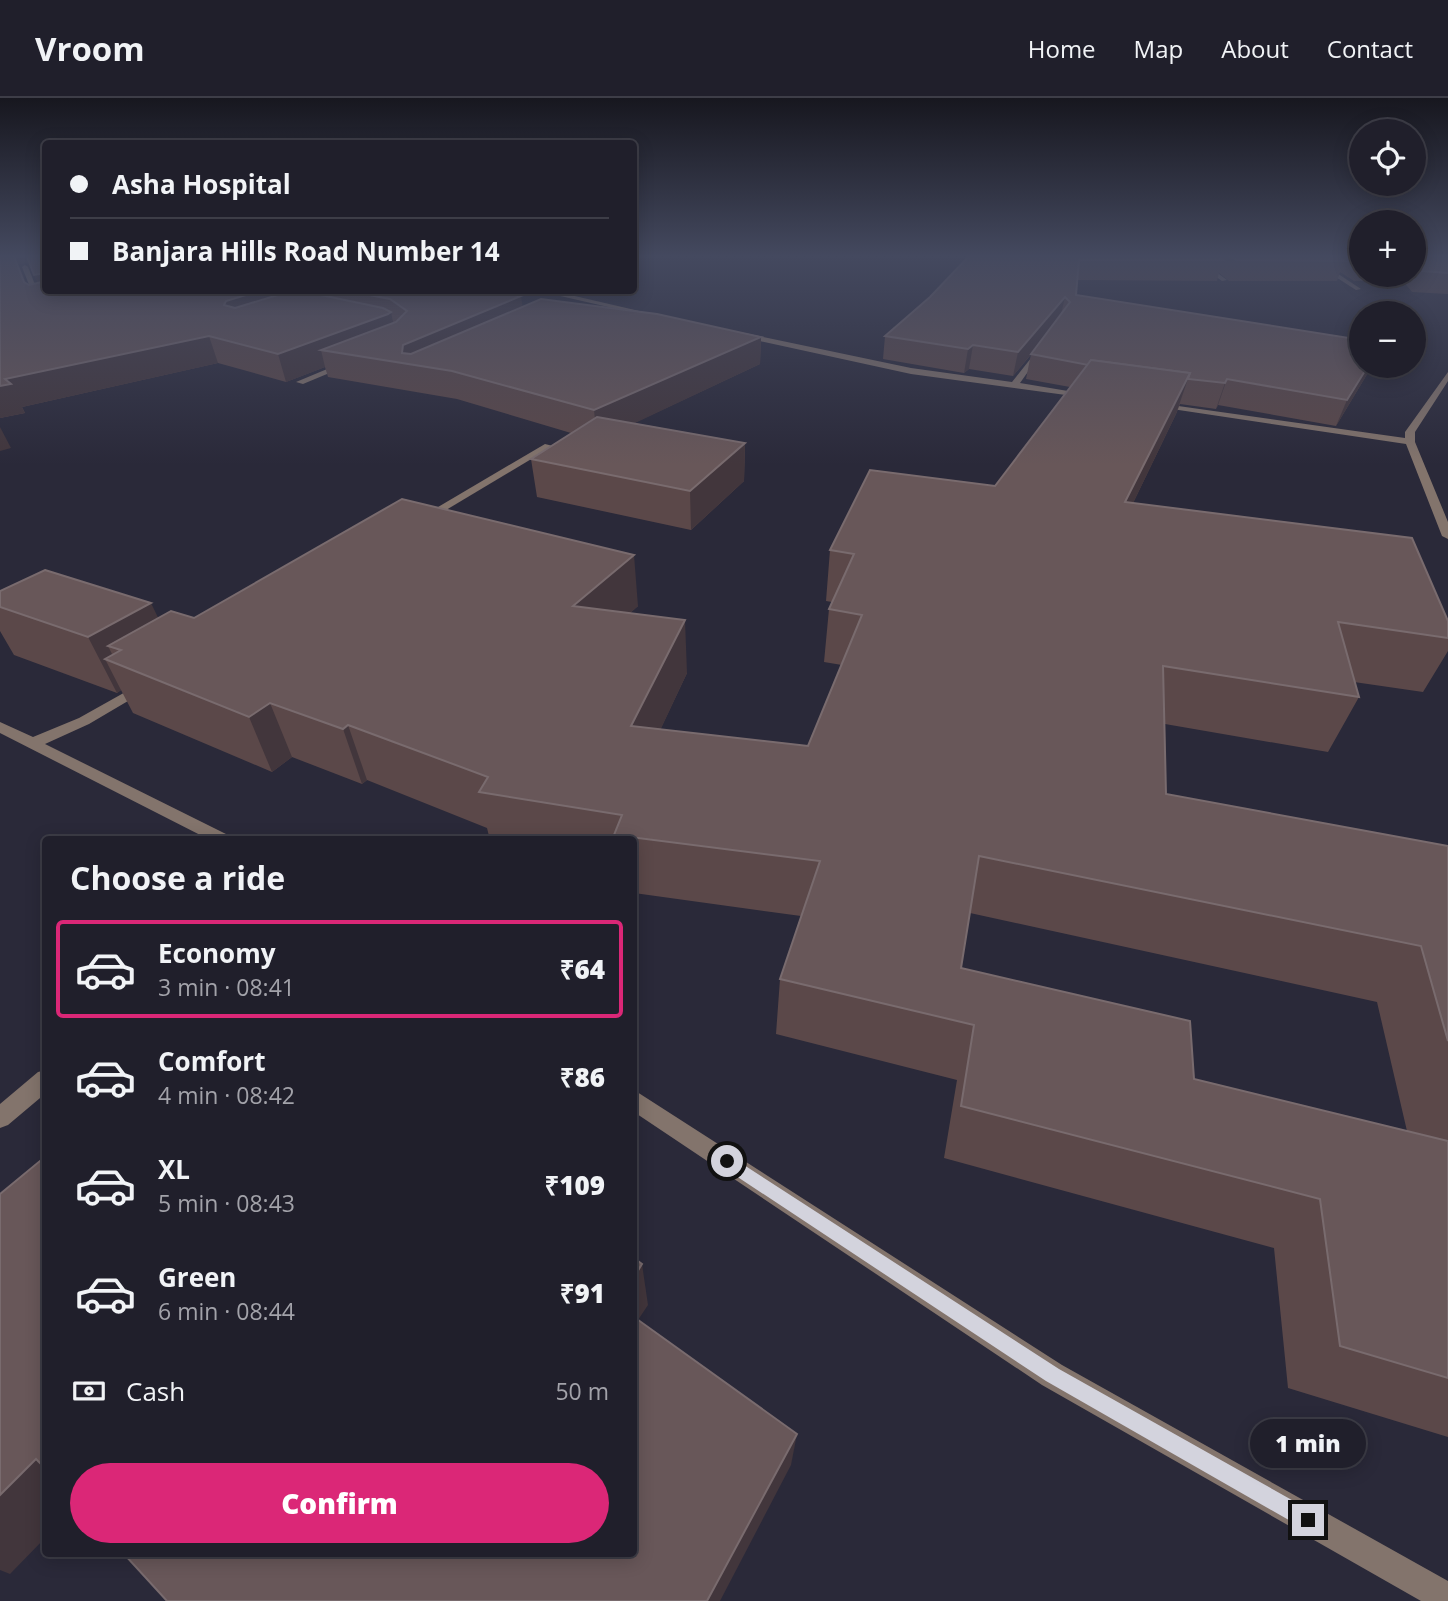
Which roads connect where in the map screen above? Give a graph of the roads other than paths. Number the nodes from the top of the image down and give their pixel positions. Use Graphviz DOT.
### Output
graph roads {
  1 [pos="734,332"];
  2 [pos="1052,333"];
  3 [pos="361,358"];
  4 [pos="1448,375"];
  5 [pos="300,382"];
  6 [pos="1014,385"];
  7 [pos="1096,397"];
  8 [pos="1150,405"];
  9 [pos="1410,442"];
  10 [pos="548,446"];
  11 [pos="405,530"];
  12 [pos="1448,536"];
  13 [pos="155,678"];
  14 [pos="0,727"];
  15 [pos="33,743"];
  16 [pos="216,836"];
  17 [pos="42,1082"];
  18 [pos="637,1102"];
  19 [pos="0,1118"];
  20 [pos="1448,1599"];
  1 -- 6 [label="street"];
  2 -- 6 [label="street"];
  3 -- 5 [label="street"];
  4 -- 9 [label="street"];
  6 -- 7 [label="street"];
  8 -- 9 [label="street"];
  9 -- 12 [label="street"];
  10 -- 11 [label="street"];
  13 -- 15 [label="street"];
  14 -- 15 [label="street"];
  15 -- 16 [label="street"];
  17 -- 19 [label="street"];
  18 -- 20 [label="street"];
}
